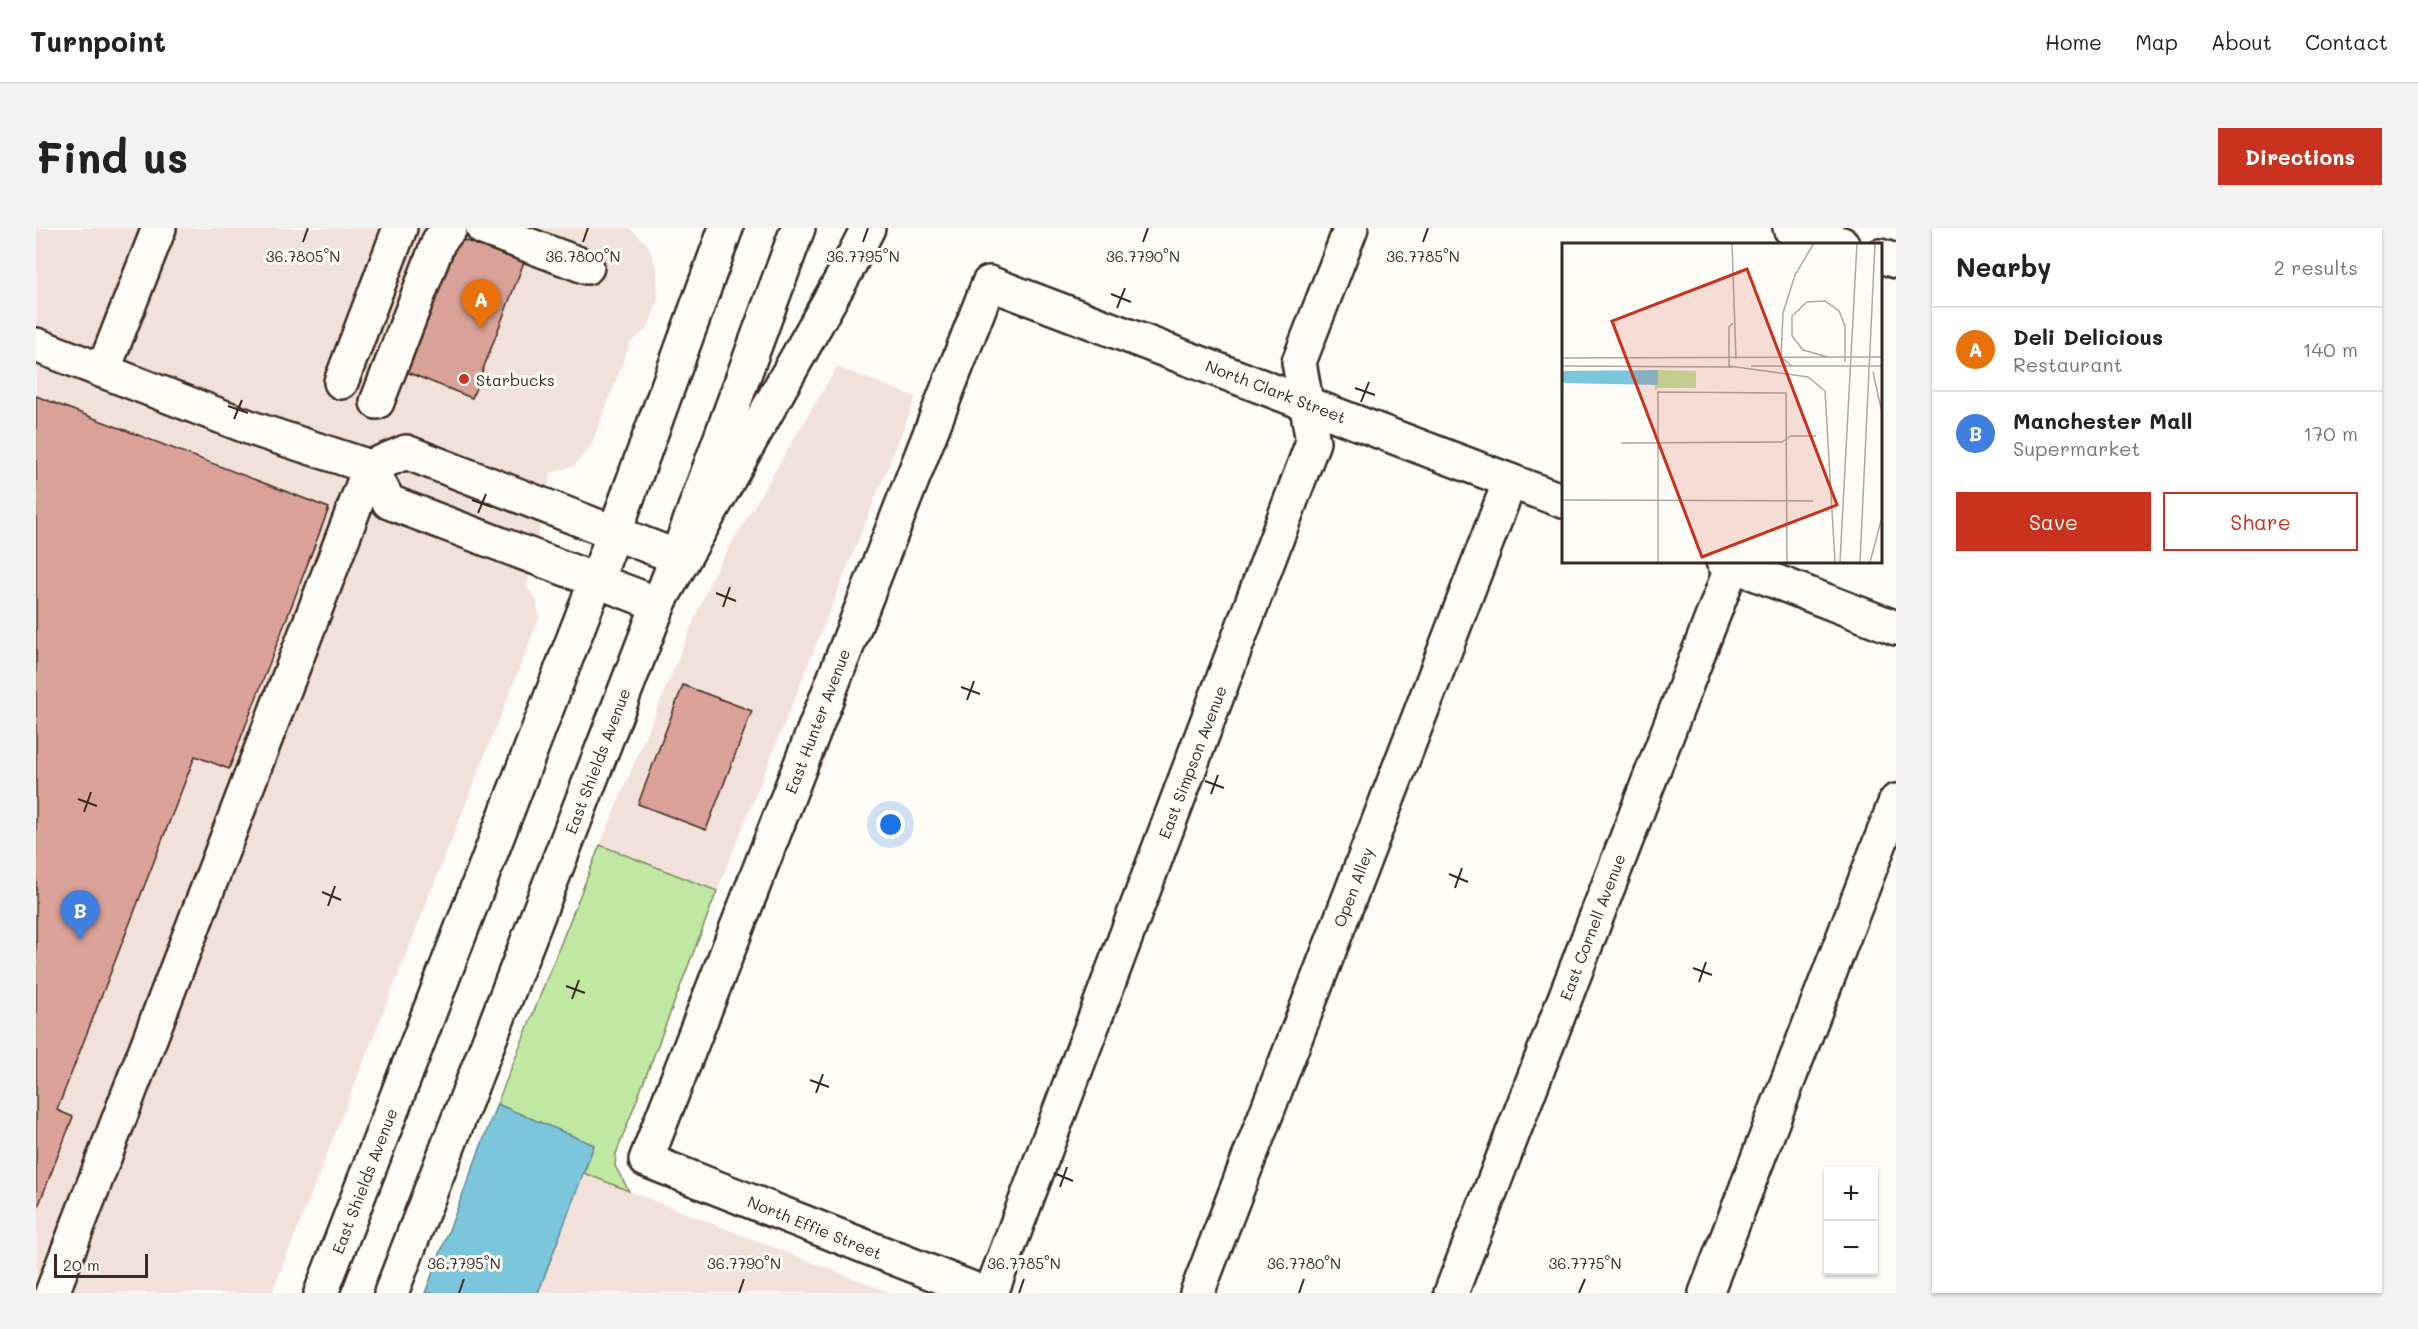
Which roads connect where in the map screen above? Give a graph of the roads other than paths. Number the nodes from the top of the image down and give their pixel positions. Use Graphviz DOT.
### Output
graph roads {
  1 [pos="159,228"];
  2 [pos="400,228"];
  3 [pos="450,228"];
  4 [pos="483,228"];
  5 [pos="726,228"];
  6 [pos="798,228"];
  7 [pos="868,228"];
  8 [pos="1351,228"];
  9 [pos="1790,228"];
  10 [pos="1839,243"];
  11 [pos="1881,256"];
  12 [pos="1896,261"];
  13 [pos="587,267"];
  14 [pos="988,283"];
  15 [pos="36,345"];
  16 [pos="104,371"];
  17 [pos="341,382"];
  18 [pos="377,402"];
  19 [pos="1306,402"];
  20 [pos="370,467"];
  21 [pos="1510,481"];
  22 [pos="1562,501"];
  23 [pos="614,534"];
  24 [pos="677,557"];
  25 [pos="1729,562"];
  26 [pos="596,580"];
  27 [pos="658,604"];
  28 [pos="1896,628"];
  29 [pos="1896,801"];
  30 [pos="646,1160"];
  31 [pos="52,1293"];
  32 [pos="321,1293"];
  33 [pos="391,1293"];
  34 [pos="983,1293"];
  35 [pos="991,1293"];
  36 [pos="1197,1293"];
  37 [pos="1451,1293"];
  38 [pos="1706,1293"];
  1 -- 16 [label="main road"];
  2 -- 17 [label="main road"];
  3 -- 18 [label="main road"];
  4 -- 13 [label="main road"];
  5 -- 23 [label="main road, East Shields Avenue"];
  6 -- 24 [label="main road, East Shields Avenue"];
  7 -- 27 [label="main road"];
  8 -- 19 [label="main road, East Simpson Avenue"];
  9 -- 10 [label="main road"];
  11 -- 12 [label="main road"];
  14 -- 19 [label="main road, North Clark Street"];
  14 -- 30 [label="main road, East Hunter Avenue"];
  15 -- 16 [label="main road"];
  16 -- 20 [label="main road"];
  19 -- 21 [label="main road, North Clark Street"];
  19 -- 35 [label="main road, East Simpson Avenue"];
  20 -- 23 [label="main road"];
  20 -- 26 [label="main road"];
  20 -- 31 [label="main road"];
  21 -- 22 [label="main road, North Clark Street"];
  21 -- 36 [label="main road, Open Alley"];
  23 -- 24 [label="main road"];
  23 -- 26 [label="main road, East Shields Avenue"];
  24 -- 27 [label="main road, East Shields Avenue"];
  25 -- 28 [label="main road"];
  25 -- 37 [label="main road, East Cornell Avenue"];
  26 -- 27 [label="main road"];
  26 -- 32 [label="main road, East Shields Avenue"];
  27 -- 33 [label="main road, East Shields Avenue"];
  29 -- 38 [label="main road"];
  30 -- 34 [label="main road, North Effie Street"];
}
